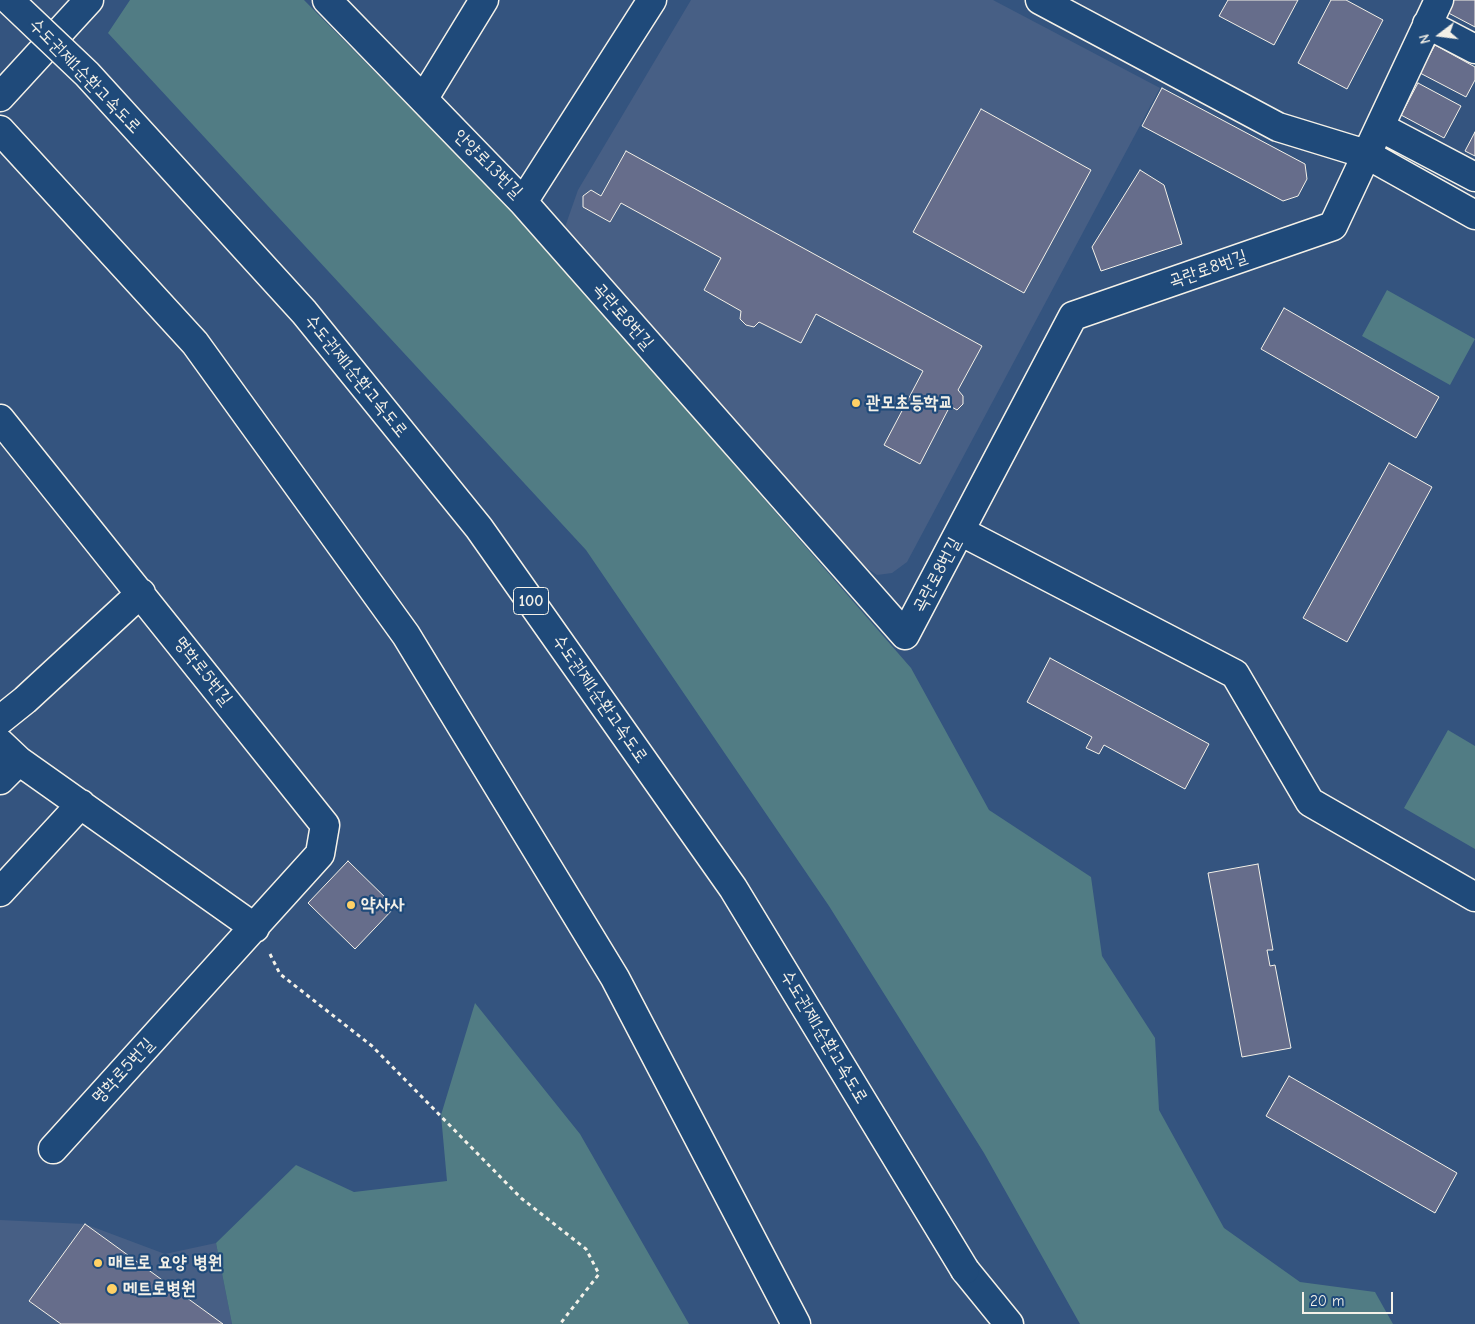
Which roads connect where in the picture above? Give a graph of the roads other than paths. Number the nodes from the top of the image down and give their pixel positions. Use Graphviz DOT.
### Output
graph roads {
  1 [pos="9,0"];
  2 [pos="89,0"];
  3 [pos="327,0"];
  4 [pos="484,0"];
  5 [pos="652,0"];
  6 [pos="1040,0"];
  7 [pos="1439,0"];
  8 [pos="1427,24"];
  9 [pos="1475,50"];
  10 [pos="0,97"];
  11 [pos="424,98"];
  12 [pos="1380,127"];
  13 [pos="0,130"];
  14 [pos="1366,154"];
  15 [pos="1475,178"];
  16 [pos="523,202"];
  17 [pos="1475,215"];
  18 [pos="0,419"];
  19 [pos="960,530"];
  20 [pos="141,593"];
  21 [pos="0,720"];
  22 [pos="9,752"];
  23 [pos="0,780"];
  24 [pos="81,804"];
  25 [pos="0,892"];
  26 [pos="1475,897"];
  27 [pos="255,928"];
  28 [pos="52,1149"];
  29 [pos="965,1270"];
  30 [pos="796,1324"];
  31 [pos="990,1324"];
  32 [pos="1009,1324"];
  1 -- 29 [label="main road, 수도권제1순환고속도로 / 100, bridge"];
  2 -- 10 [label="main road"];
  3 -- 11 [label="main road, 안양로13번길"];
  4 -- 11 [label="main road"];
  5 -- 16 [label="main road, 안양로13번길"];
  6 -- 14 [label="main road"];
  7 -- 8 [label="main road, 곡란로8번길"];
  8 -- 9 [label="main road"];
  8 -- 12 [label="main road, 곡란로8번길"];
  11 -- 16 [label="main road, 안양로13번길"];
  12 -- 14 [label="main road, 곡란로8번길"];
  12 -- 15 [label="main road"];
  13 -- 30 [label="main road"];
  14 -- 17 [label="main road"];
  14 -- 19 [label="main road, 곡란로8번길"];
  16 -- 19 [label="main road, 곡란로8번길"];
  18 -- 20 [label="main road, 명학로5번길"];
  19 -- 26 [label="main road"];
  20 -- 21 [label="main road"];
  20 -- 27 [label="main road, 명학로5번길"];
  22 -- 23 [label="main road"];
  22 -- 24 [label="main road"];
  24 -- 25 [label="main road"];
  24 -- 27 [label="main road"];
  27 -- 28 [label="main road, 명학로5번길"];
  29 -- 31 [label="main road, 수도권제1순환고속도로 / 100"];
  29 -- 32 [label="main road"];
}
